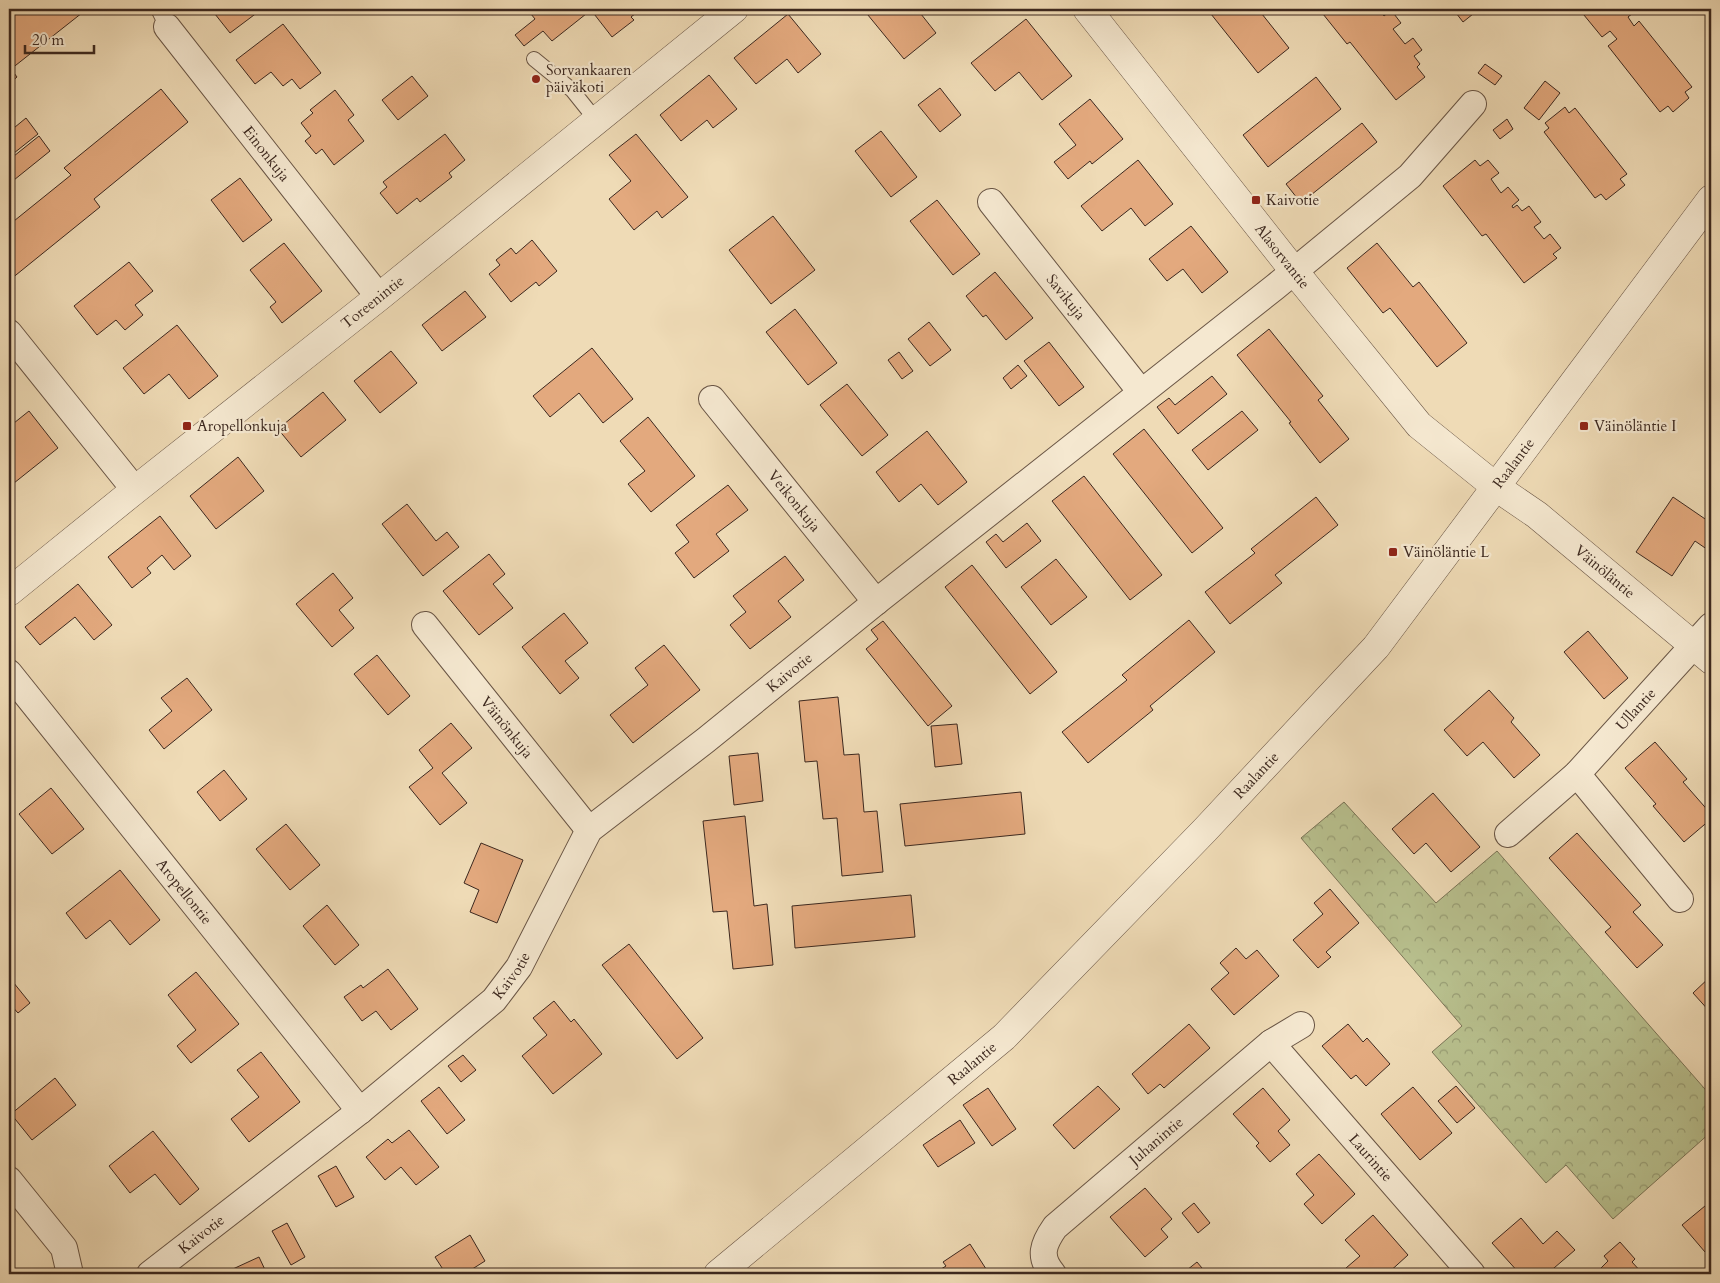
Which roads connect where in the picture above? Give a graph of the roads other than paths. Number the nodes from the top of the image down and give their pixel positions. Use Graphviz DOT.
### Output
graph roads {
  1 [pos="734,9"];
  2 [pos="1087,9"];
  3 [pos="162,18"];
  4 [pos="534,59"];
  5 [pos="1473,104"];
  6 [pos="596,120"];
  7 [pos="1711,199"];
  8 [pos="991,202"];
  9 [pos="1294,271"];
  10 [pos="378,297"];
  11 [pos="9,332"];
  12 [pos="1141,392"];
  13 [pos="712,399"];
  14 [pos="1496,487"];
  15 [pos="135,490"];
  16 [pos="9,592"];
  17 [pos="876,602"];
  18 [pos="425,625"];
  19 [pos="1706,644"];
  20 [pos="9,673"];
  21 [pos="1576,774"];
  22 [pos="589,830"];
  23 [pos="1508,834"];
  24 [pos="1680,899"];
  25 [pos="1301,1025"];
  26 [pos="1271,1043"];
  27 [pos="360,1111"];
  28 [pos="9,1180"];
  29 [pos="70,1274"];
  30 [pos="150,1274"];
  31 [pos="718,1274"];
  32 [pos="1053,1274"];
  33 [pos="1472,1274"];
  1 -- 6 [label="street, Toreenintie"];
  2 -- 9 [label="street, Alasorvantie"];
  3 -- 10 [label="street, Einonkuja"];
  4 -- 6 [label="lane"];
  5 -- 9 [label="street, Kaivotie"];
  6 -- 10 [label="street, Toreenintie"];
  7 -- 14 [label="street, Raalantie"];
  8 -- 12 [label="street, Savikuja"];
  9 -- 12 [label="street, Kaivotie"];
  9 -- 14 [label="street, Alasorvantie"];
  10 -- 15 [label="street, Toreenintie"];
  11 -- 15 [label="street"];
  12 -- 17 [label="street, Kaivotie"];
  13 -- 17 [label="street, Veikonkuja"];
  14 -- 19 [label="street, Väinöläntie"];
  14 -- 31 [label="street, Raalantie"];
  15 -- 16 [label="street, Toreenintie"];
  17 -- 22 [label="street, Kaivotie"];
  18 -- 22 [label="street, Väinönkuja"];
  19 -- 21 [label="street, Ullantie"];
  20 -- 27 [label="street, Aropellontie"];
  21 -- 23 [label="street, Ullantie"];
  21 -- 24 [label="street"];
  22 -- 27 [label="street, Kaivotie"];
  25 -- 26 [label="street, Juhanintie"];
  26 -- 32 [label="street, Juhanintie"];
  26 -- 33 [label="street, Laurintie"];
  27 -- 30 [label="street, Kaivotie"];
  28 -- 29 [label="street"];
}
